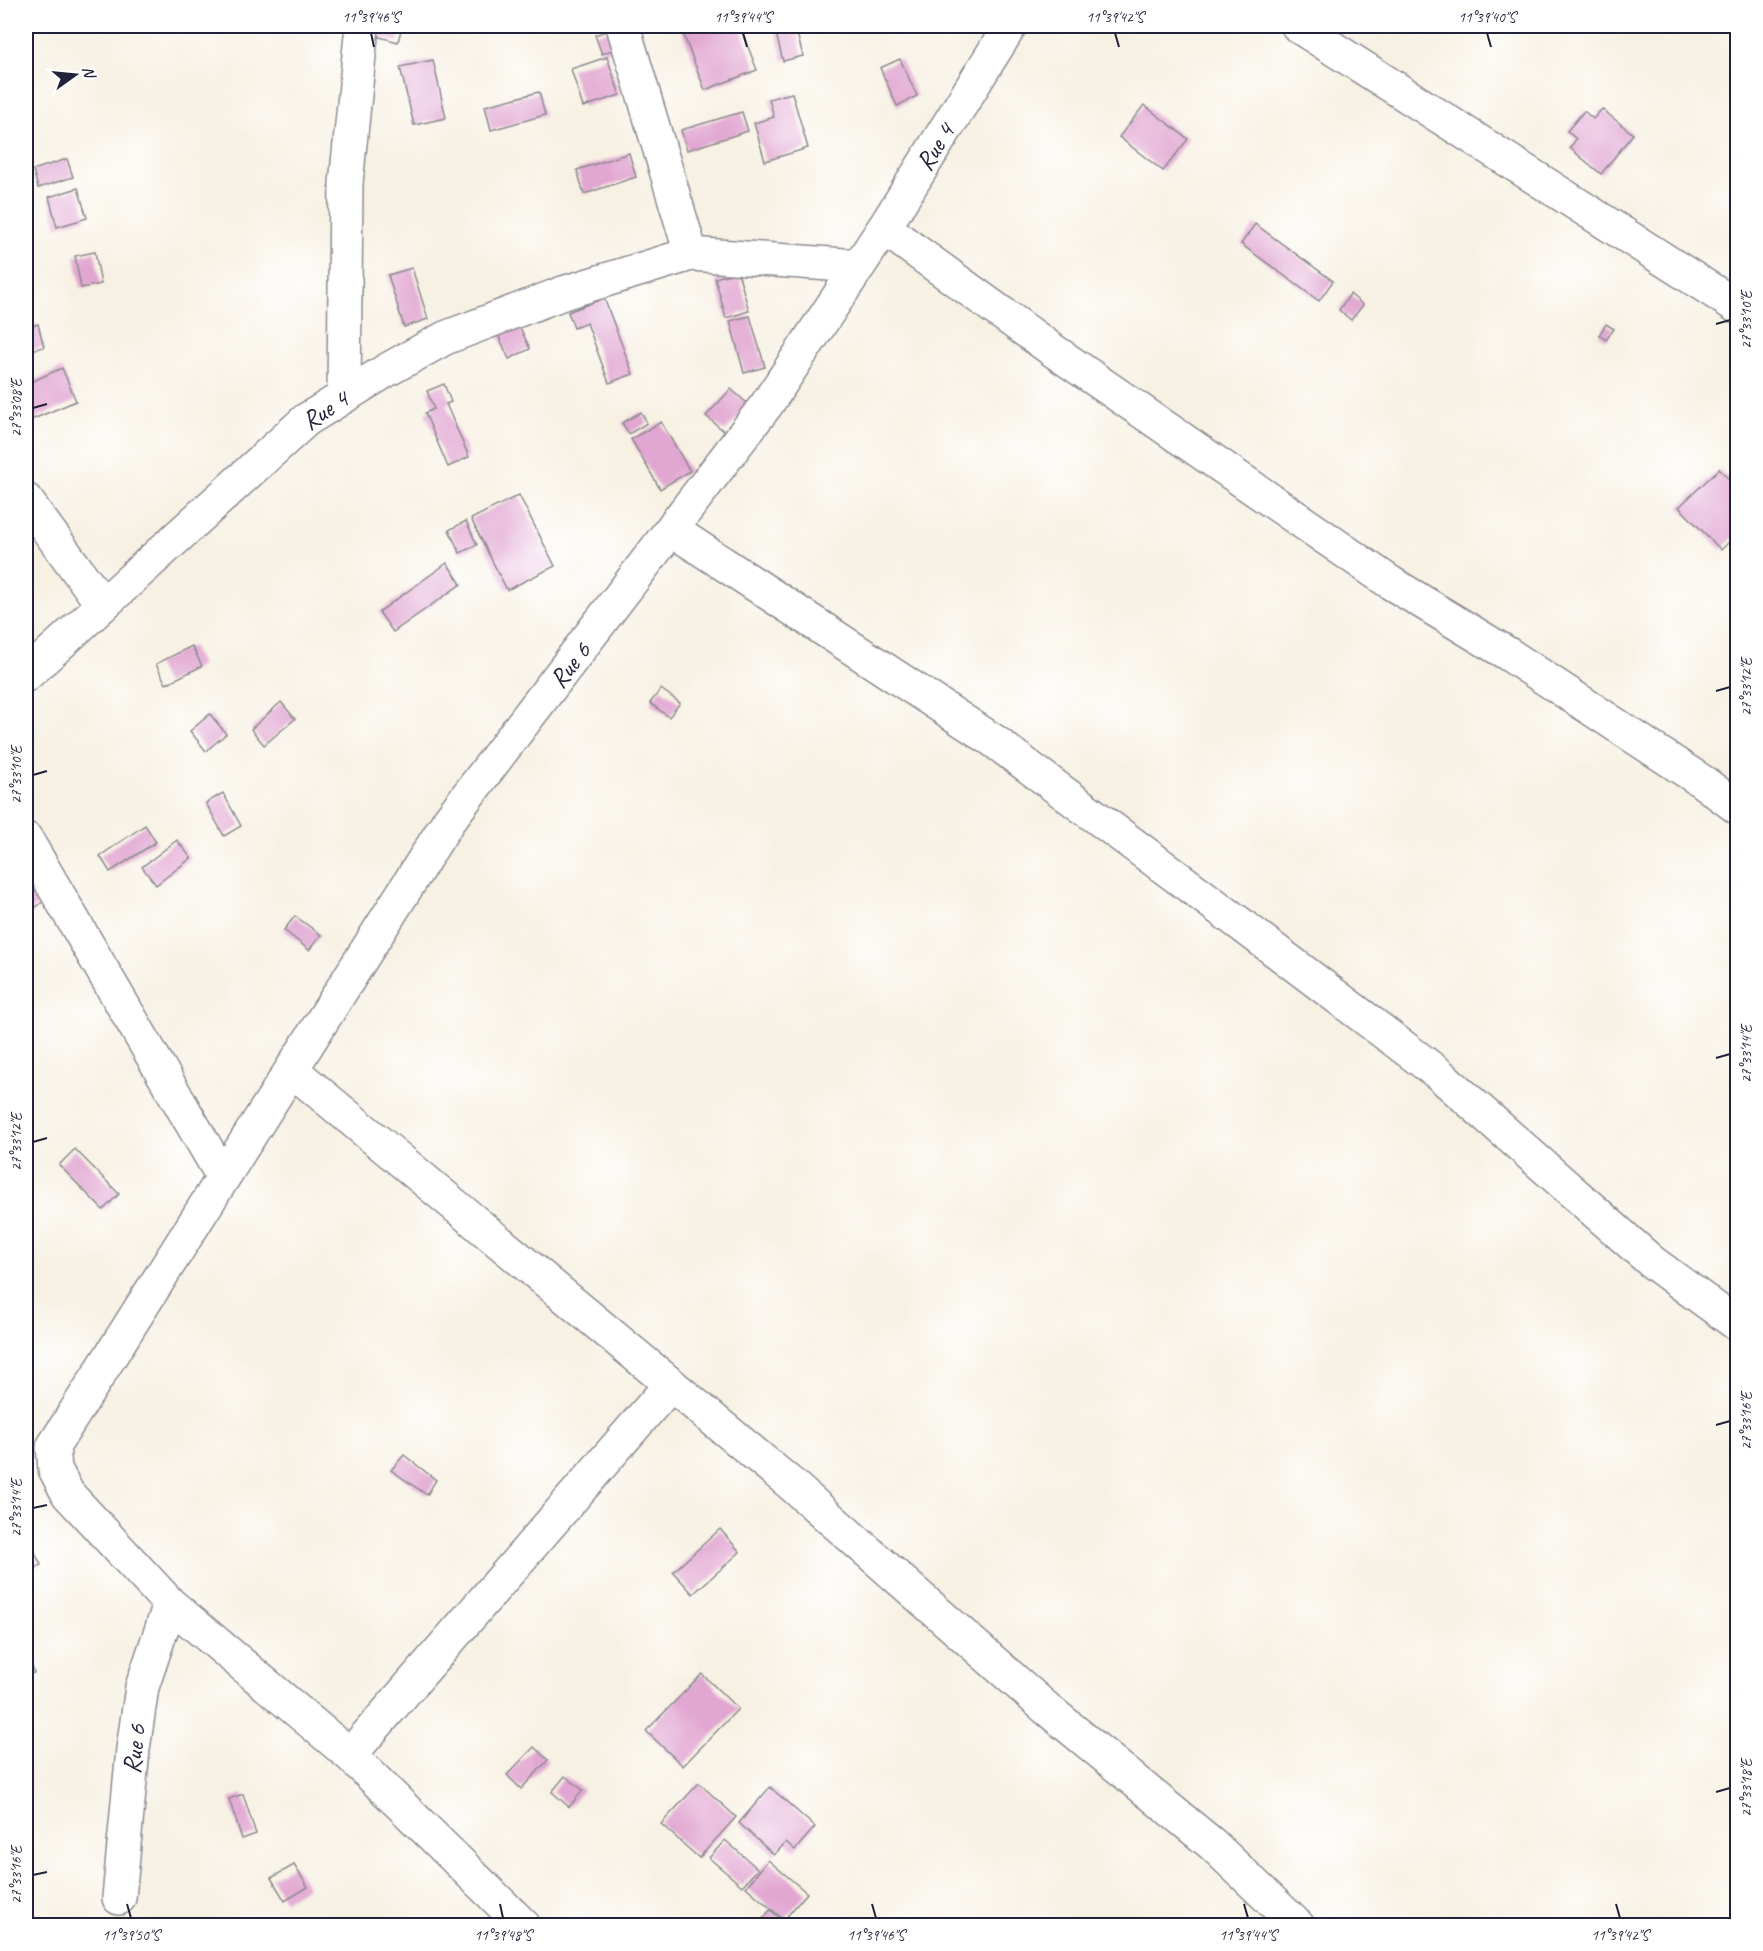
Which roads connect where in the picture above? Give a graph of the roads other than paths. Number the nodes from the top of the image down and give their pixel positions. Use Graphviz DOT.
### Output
graph roads {
  1 [pos="362,26"];
  2 [pos="623,26"];
  3 [pos="1010,26"];
  4 [pos="1298,26"];
  5 [pos="884,228"];
  6 [pos="691,254"];
  7 [pos="858,267"];
  8 [pos="1737,307"];
  9 [pos="344,396"];
  10 [pos="26,500"];
  11 [pos="672,530"];
  12 [pos="102,604"];
  13 [pos="26,675"];
  14 [pos="1737,808"];
  15 [pos="26,839"];
  16 [pos="293,1071"];
  17 [pos="223,1177"];
  18 [pos="1737,1325"];
  19 [pos="671,1384"];
  20 [pos="170,1604"];
  21 [pos="350,1755"];
  22 [pos="119,1898"];
  23 [pos="524,1926"];
  24 [pos="1298,1926"];
  1 -- 9 [label="street"];
  2 -- 6 [label="street"];
  3 -- 5 [label="street, Rue 4"];
  4 -- 8 [label="street"];
  5 -- 7 [label="street, Rue 4"];
  5 -- 14 [label="street"];
  6 -- 7 [label="street"];
  6 -- 9 [label="street, Rue 4"];
  7 -- 11 [label="street, Rue 6"];
  9 -- 12 [label="street, Rue 4"];
  10 -- 12 [label="street"];
  11 -- 16 [label="street, Rue 6"];
  11 -- 18 [label="street"];
  12 -- 13 [label="street, Rue 4"];
  15 -- 17 [label="street"];
  16 -- 17 [label="street, Rue 6"];
  16 -- 19 [label="street"];
  17 -- 20 [label="street, Rue 6"];
  19 -- 21 [label="street"];
  19 -- 24 [label="street"];
  20 -- 21 [label="street, Rue 6"];
  20 -- 22 [label="street, Rue 6"];
  21 -- 23 [label="street, Rue 6"];
}
